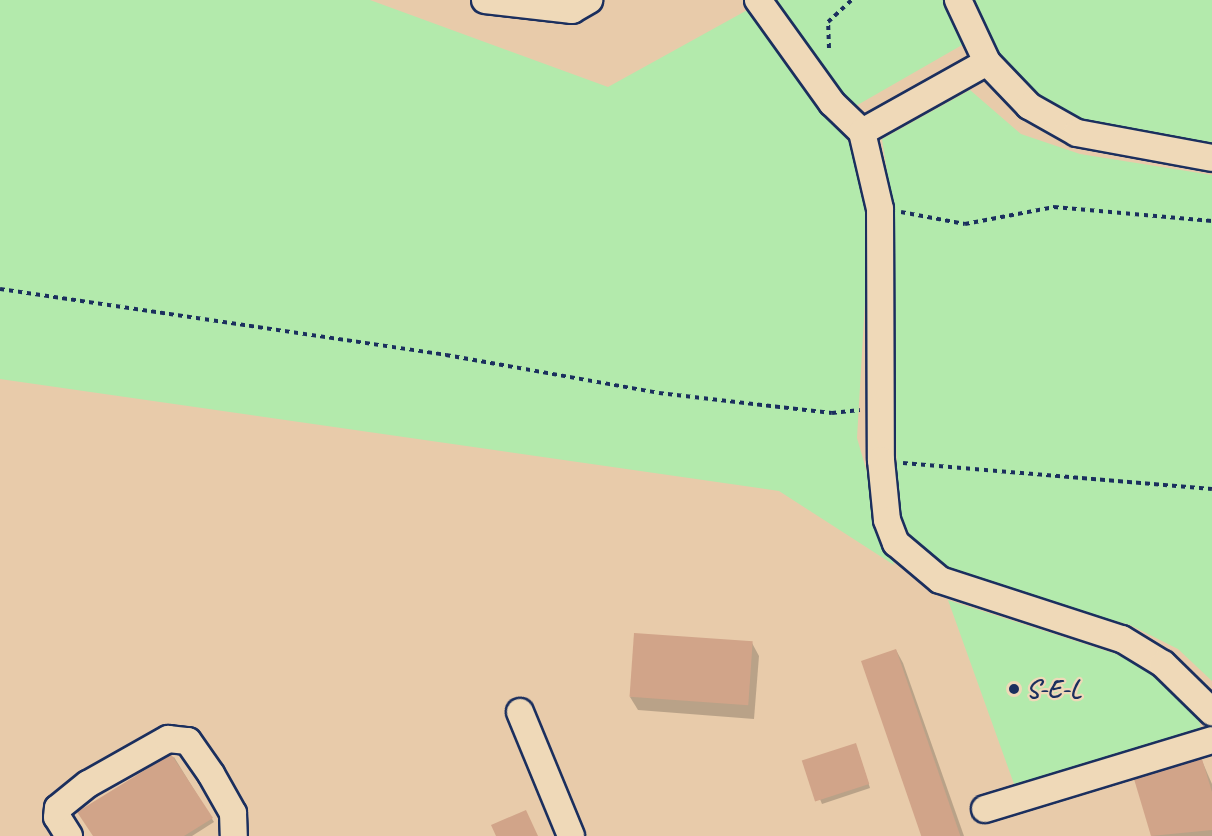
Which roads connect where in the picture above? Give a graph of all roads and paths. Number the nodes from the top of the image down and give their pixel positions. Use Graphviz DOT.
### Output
graph roads {
  1 [pos="485,0"];
  2 [pos="588,0"];
  3 [pos="758,0"];
  4 [pos="852,0"];
  5 [pos="958,0"];
  6 [pos="829,48"];
  7 [pos="987,62"];
  8 [pos="862,132"];
  9 [pos="1212,158"];
  10 [pos="880,209"];
  11 [pos="1212,221"];
  12 [pos="0,289"];
  13 [pos="880,408"];
  14 [pos="881,460"];
  15 [pos="1212,489"];
  16 [pos="1212,711"];
  17 [pos="520,712"];
  18 [pos="1212,740"];
  19 [pos="985,808"];
  20 [pos="69,836"];
  21 [pos="234,836"];
  22 [pos="571,836"];
  1 -- 2 [label="street"];
  3 -- 8 [label="street"];
  4 -- 6 [label="path"];
  5 -- 7 [label="street"];
  7 -- 8 [label="street"];
  7 -- 9 [label="street"];
  8 -- 10 [label="street"];
  10 -- 11 [label="path"];
  10 -- 13 [label="street"];
  12 -- 13 [label="path"];
  13 -- 14 [label="street"];
  14 -- 15 [label="path"];
  14 -- 16 [label="street"];
  17 -- 22 [label="street"];
  18 -- 19 [label="street"];
  20 -- 21 [label="street"];
}
